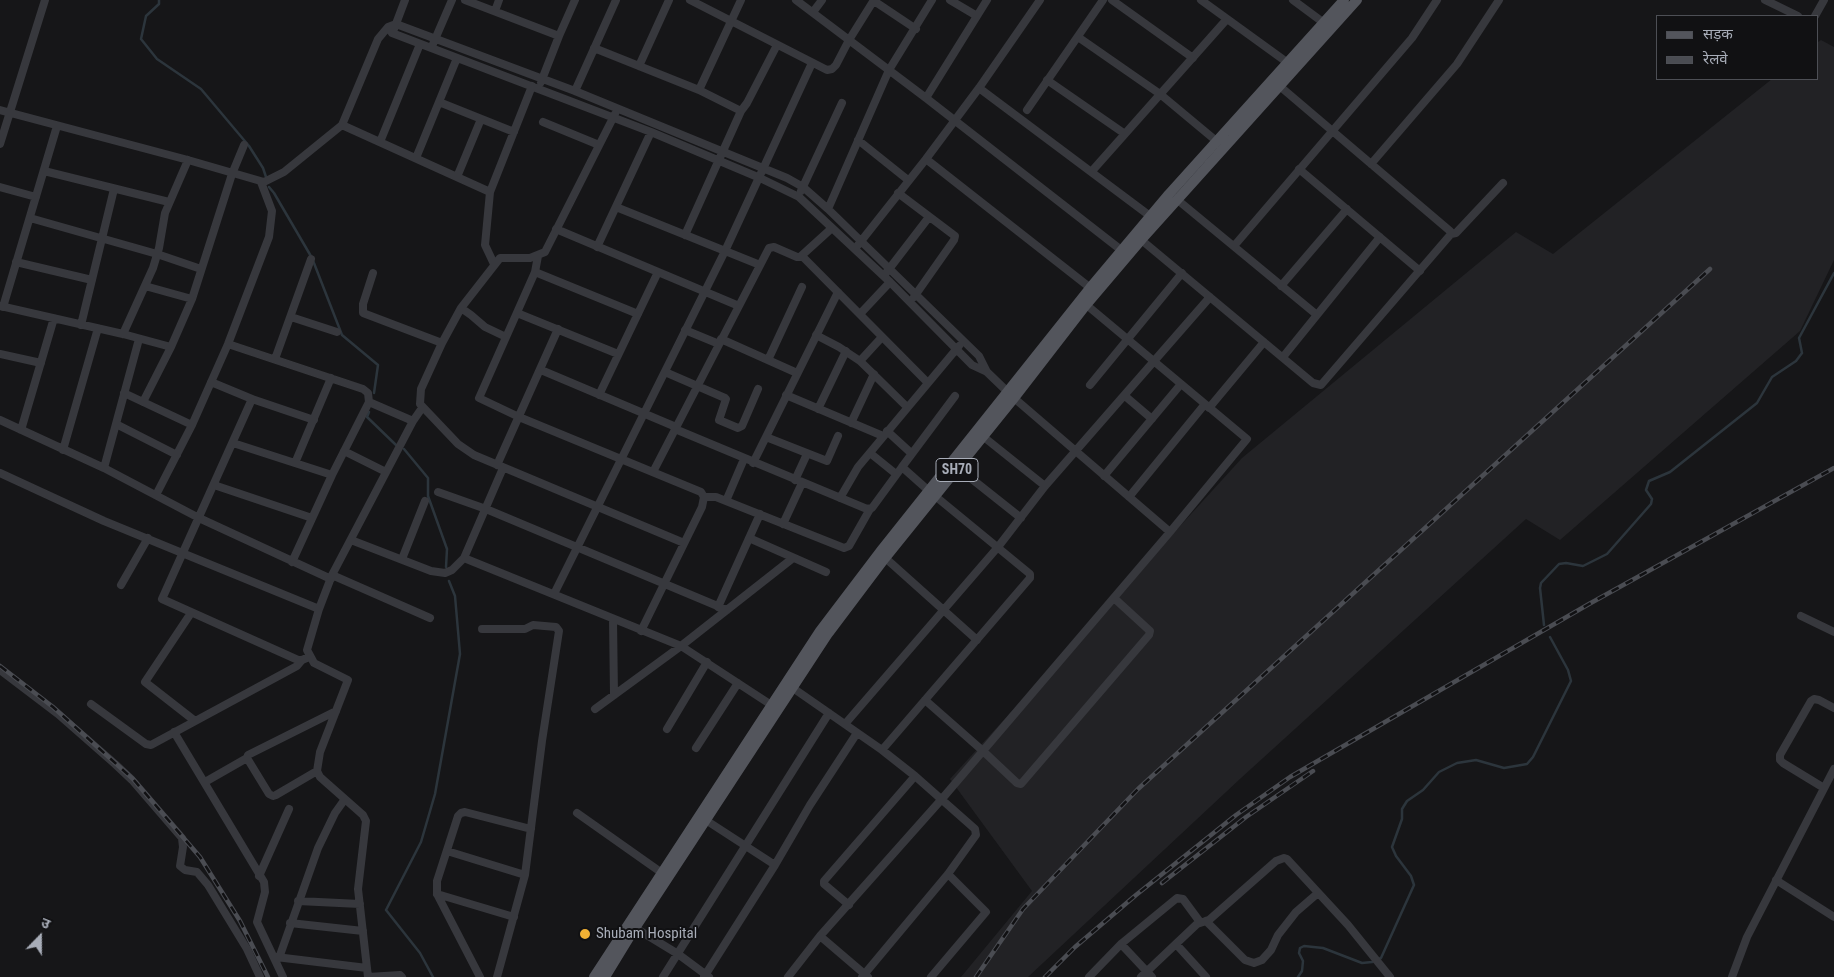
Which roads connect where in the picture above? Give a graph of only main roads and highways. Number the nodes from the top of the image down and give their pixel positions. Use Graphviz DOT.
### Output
graph roads {
  1 [pos="1344,0"];
  2 [pos="1357,0"];
  3 [pos="1276,84"];
  4 [pos="1173,196"];
  5 [pos="1138,237"];
  6 [pos="980,434"];
  7 [pos="932,493"];
  8 [pos="703,818"];
  9 [pos="632,926"];
  10 [pos="594,977"];
  11 [pos="605,977"];
  1 -- 3 [label="main road, SH70"];
  2 -- 3 [label="main road, SH70"];
  3 -- 4 [label="main road, SH70"];
  4 -- 5 [label="main road, SH70"];
  4 -- 5 [label="main road, SH70"];
  5 -- 6 [label="main road, SH70"];
  6 -- 7 [label="main road, SH70"];
  6 -- 7 [label="main road, SH70"];
  7 -- 8 [label="main road, SH70"];
  8 -- 9 [label="main road, SH70"];
  8 -- 9 [label="main road, SH70"];
  9 -- 10 [label="main road, SH70"];
  9 -- 11 [label="main road, SH70"];
}
